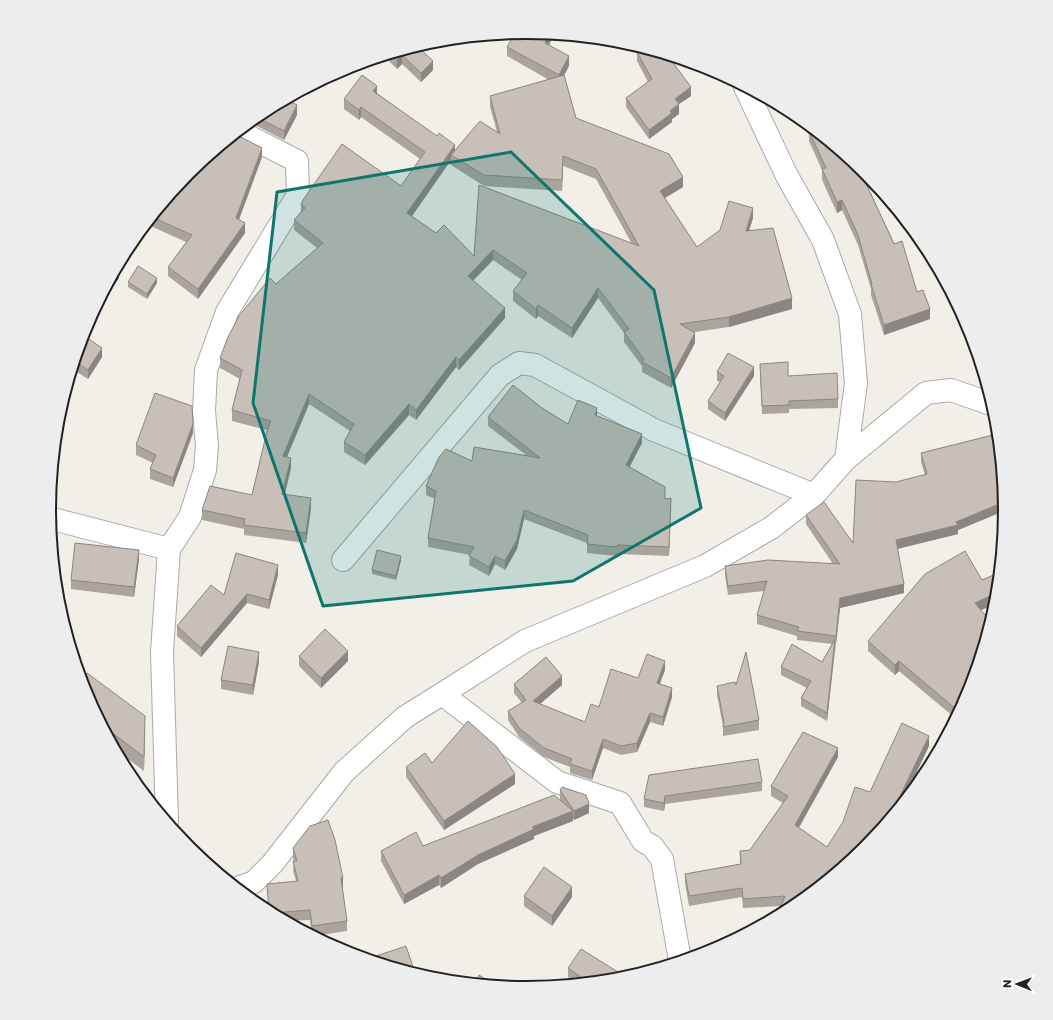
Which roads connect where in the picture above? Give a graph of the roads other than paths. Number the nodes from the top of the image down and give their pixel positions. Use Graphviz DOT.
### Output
graph roads {
  1 [pos="749,95"];
  2 [pos="243,134"];
  3 [pos="984,402"];
  4 [pos="846,460"];
  5 [pos="814,495"];
  6 [pos="56,520"];
  7 [pos="169,549"];
  8 [pos="343,560"];
  9 [pos="442,694"];
  10 [pos="167,814"];
  11 [pos="243,886"];
  12 [pos="679,956"];
  1 -- 4 [label="street"];
  2 -- 7 [label="street"];
  3 -- 4 [label="street"];
  4 -- 5 [label="street"];
  5 -- 8 [label="street"];
  5 -- 9 [label="street"];
  6 -- 7 [label="street"];
  7 -- 10 [label="street"];
  9 -- 11 [label="street"];
  9 -- 12 [label="street"];
}
